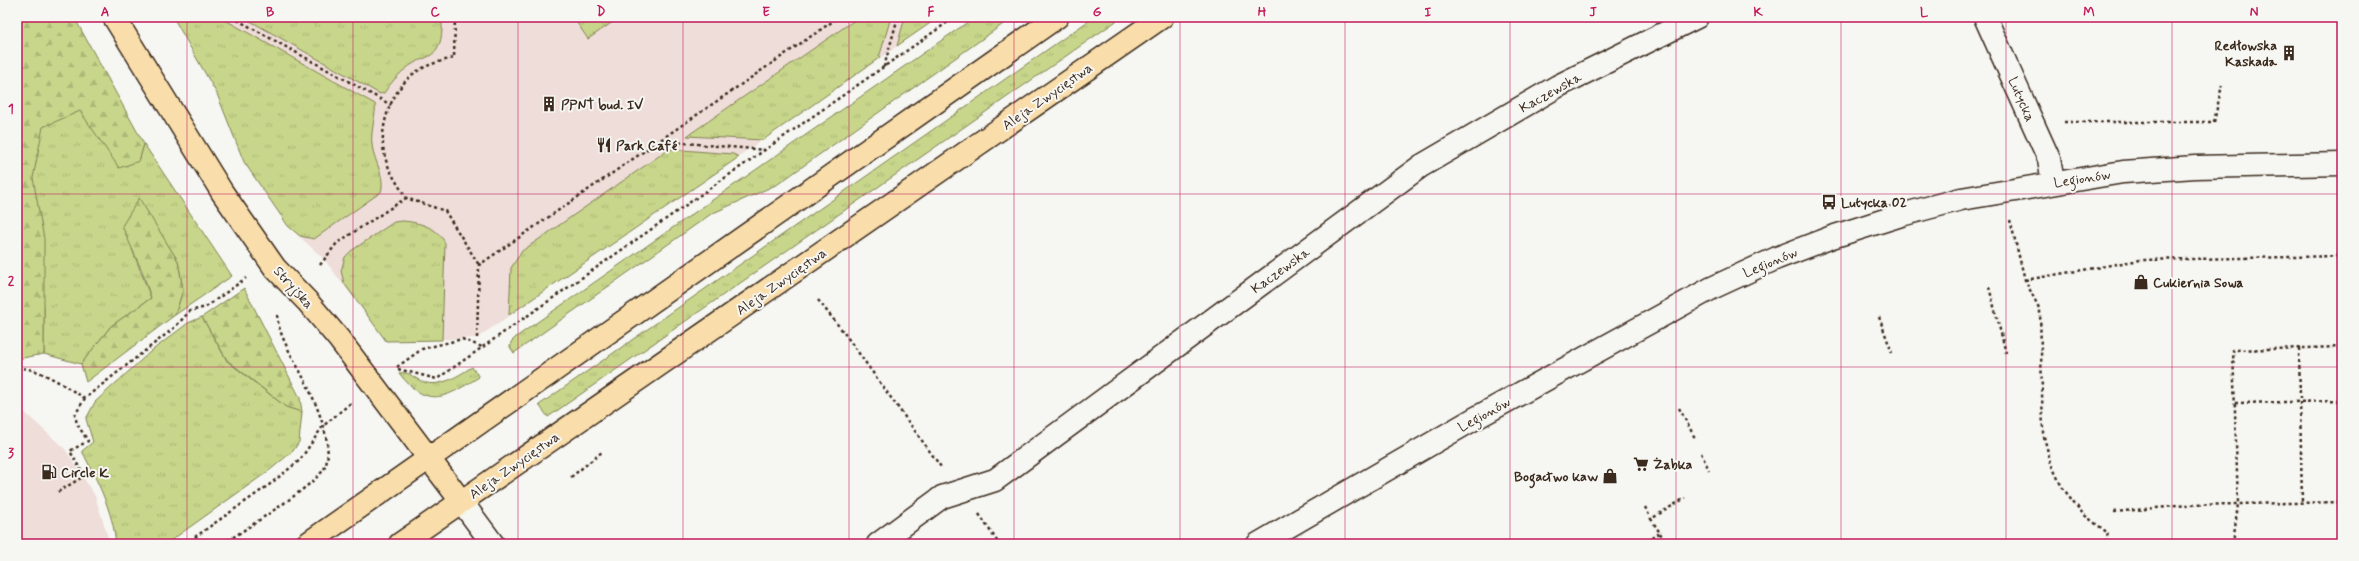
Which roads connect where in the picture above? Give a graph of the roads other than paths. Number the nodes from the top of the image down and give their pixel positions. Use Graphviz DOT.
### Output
graph roads {
  1 [pos="1057,17"];
  2 [pos="1162,17"];
  3 [pos="1697,17"];
  4 [pos="1985,17"];
  5 [pos="122,23"];
  6 [pos="2342,164"];
  7 [pos="2053,182"];
  8 [pos="428,458"];
  9 [pos="461,501"];
  10 [pos="307,544"];
  11 [pos="400,544"];
  12 [pos="493,544"];
  13 [pos="878,544"];
  14 [pos="1258,544"];
  1 -- 8 [label="main road"];
  2 -- 9 [label="main road, Aleja Zwycięstwa"];
  3 -- 13 [label="street, Kaczewska"];
  4 -- 7 [label="street, Lutycka"];
  5 -- 8 [label="main road, Stryjska"];
  6 -- 7 [label="street, Legionów"];
  7 -- 14 [label="street, Legionów"];
  8 -- 9 [label="main road, Stryjska"];
  8 -- 10 [label="main road"];
  9 -- 11 [label="main road, Aleja Zwycięstwa"];
  9 -- 12 [label="street, Stryjska"];
}
